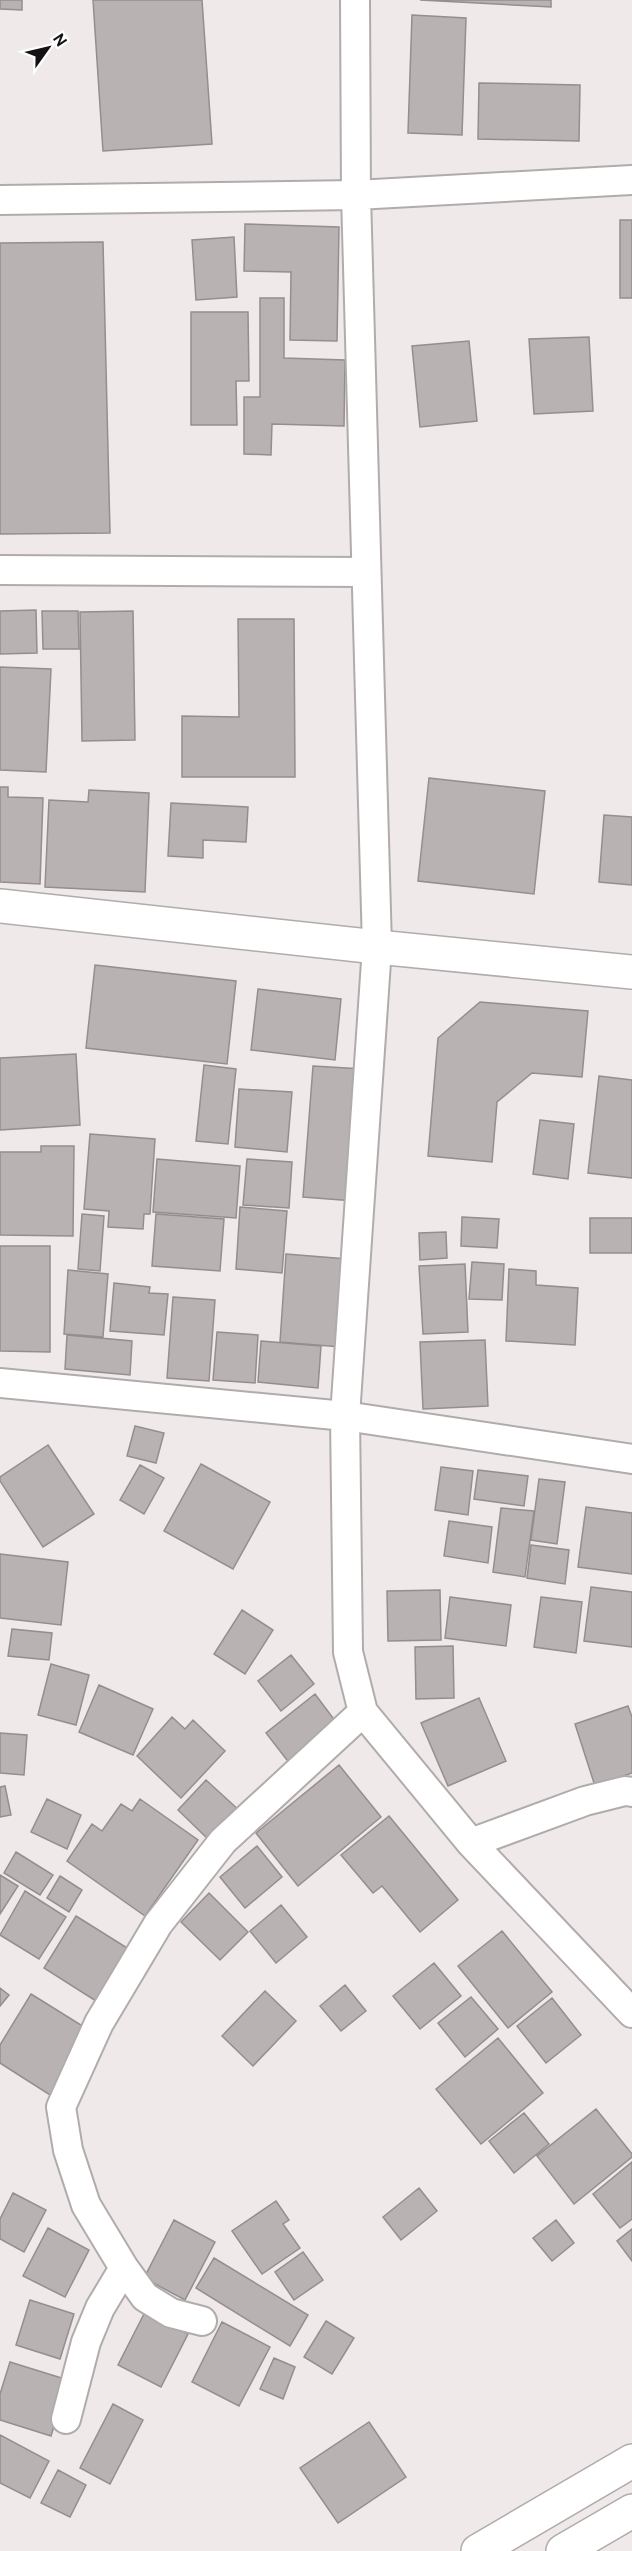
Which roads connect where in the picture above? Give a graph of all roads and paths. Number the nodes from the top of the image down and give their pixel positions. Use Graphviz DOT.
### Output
graph roads {
  1 [pos="356,0"];
  2 [pos="632,180"];
  3 [pos="356,195"];
  4 [pos="0,200"];
  5 [pos="0,570"];
  6 [pos="366,572"];
  7 [pos="0,906"];
  8 [pos="377,947"];
  9 [pos="632,972"];
  10 [pos="0,1383"];
  11 [pos="345,1416"];
  12 [pos="632,1459"];
  13 [pos="363,1712"];
  14 [pos="632,1792"];
  15 [pos="471,1843"];
  16 [pos="632,2013"];
  17 [pos="124,2268"];
  18 [pos="202,2320"];
  19 [pos="66,2419"];
  20 [pos="632,2461"];
  21 [pos="632,2511"];
  22 [pos="478,2551"];
  23 [pos="563,2551"];
  1 -- 3 [label="street"];
  2 -- 3 [label="street"];
  3 -- 4 [label="street"];
  3 -- 6 [label="street"];
  5 -- 6 [label="street"];
  6 -- 8 [label="street"];
  7 -- 8 [label="main road"];
  8 -- 9 [label="main road"];
  8 -- 11 [label="street"];
  10 -- 11 [label="street"];
  11 -- 12 [label="street"];
  11 -- 13 [label="street"];
  13 -- 15 [label="street"];
  13 -- 17 [label="street"];
  14 -- 15 [label="street"];
  15 -- 16 [label="street"];
  17 -- 18 [label="street"];
  17 -- 19 [label="street"];
  20 -- 22 [label="main road"];
  21 -- 23 [label="main road"];
}
